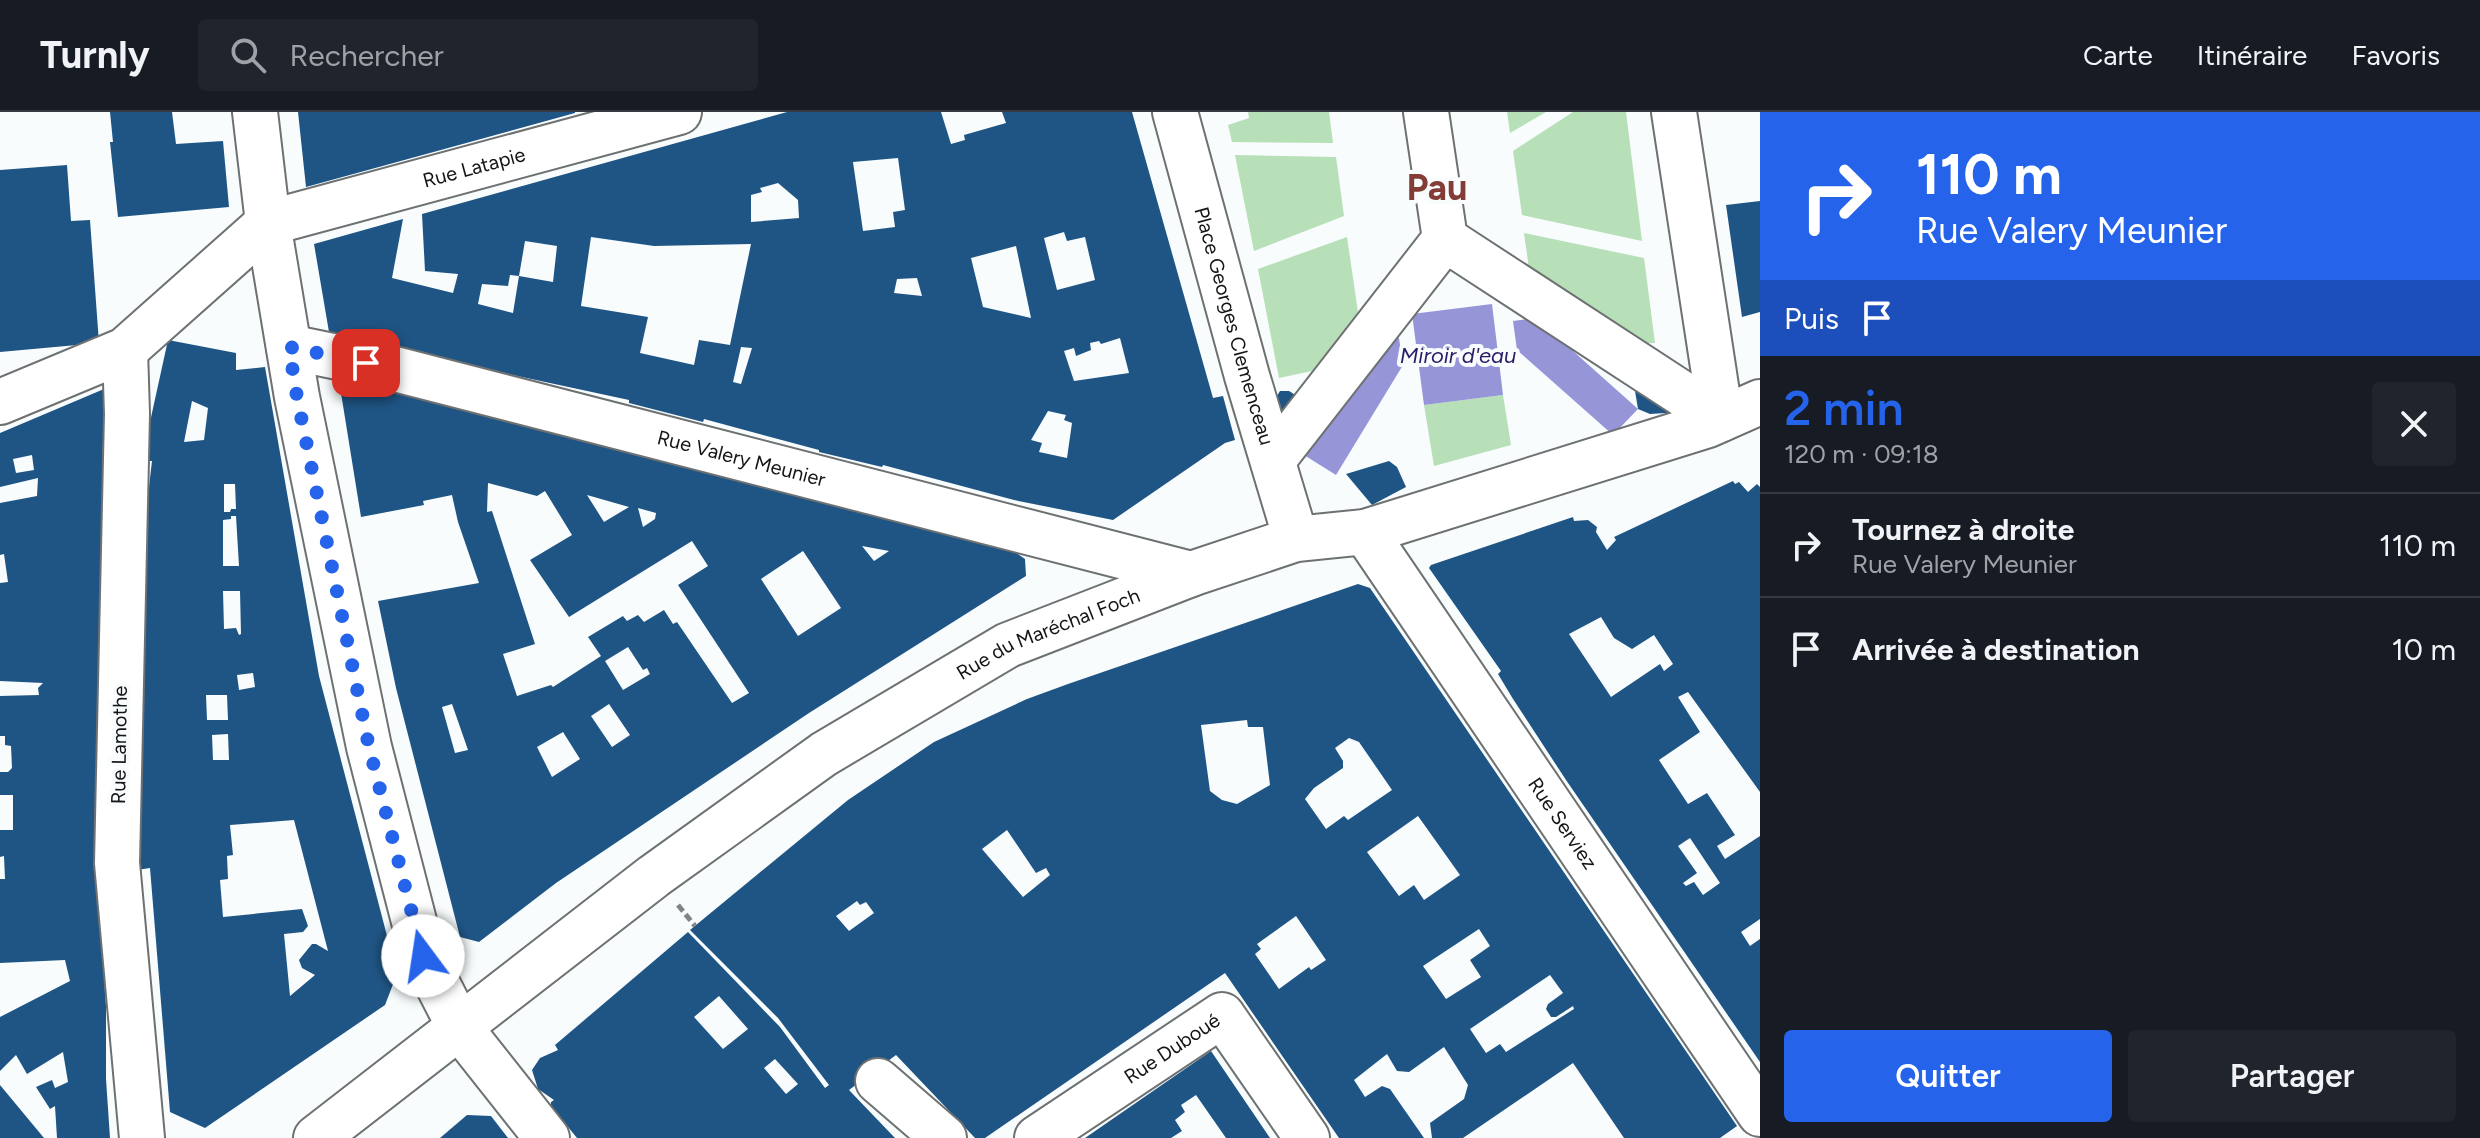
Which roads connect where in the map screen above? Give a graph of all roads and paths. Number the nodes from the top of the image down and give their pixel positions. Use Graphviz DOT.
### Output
graph roads {
  1 [pos="255,112"];
  2 [pos="679,112"];
  3 [pos="1175,112"];
  4 [pos="1426,112"];
  5 [pos="1674,112"];
  6 [pos="268,223"];
  7 [pos="1445,239"];
  8 [pos="289,347"];
  9 [pos="125,350"];
  10 [pos="0,402"];
  11 [pos="1748,412"];
  12 [pos="1273,460"];
  13 [pos="1365,532"];
  14 [pos="1296,539"];
  15 [pos="1191,574"];
  16 [pos="460,1028"];
  17 [pos="878,1081"];
  18 [pos="1760,1114"];
  19 [pos="142,1138"];
  20 [pos="316,1138"];
  21 [pos="547,1138"];
  22 [pos="944,1138"];
  23 [pos="1037,1138"];
  24 [pos="1307,1138"];
  1 -- 6 [label="street"];
  2 -- 6 [label="street, Rue Latapie"];
  3 -- 12 [label="street, Place Georges Clemenceau"];
  4 -- 7 [label="street"];
  5 -- 11 [label="street"];
  6 -- 8 [label="street"];
  6 -- 9 [label="street"];
  7 -- 11 [label="street"];
  7 -- 12 [label="street"];
  8 -- 15 [label="street, Rue Valery Meunier"];
  8 -- 16 [label="street"];
  9 -- 10 [label="street"];
  9 -- 19 [label="street, Rue Lamothe"];
  11 -- 13 [label="street, Rue du Maréchal Foch"];
  12 -- 14 [label="street, Place Georges Clemenceau"];
  13 -- 14 [label="street, Rue du Maréchal Foch"];
  13 -- 18 [label="street, Rue Serviez"];
  14 -- 15 [label="street, Rue du Maréchal Foch"];
  15 -- 16 [label="street, Rue du Maréchal Foch"];
  16 -- 20 [label="street, Rue du Maréchal Foch"];
  16 -- 21 [label="street"];
  17 -- 22 [label="street"];
  23 -- 24 [label="street, Rue Duboué"];
}
